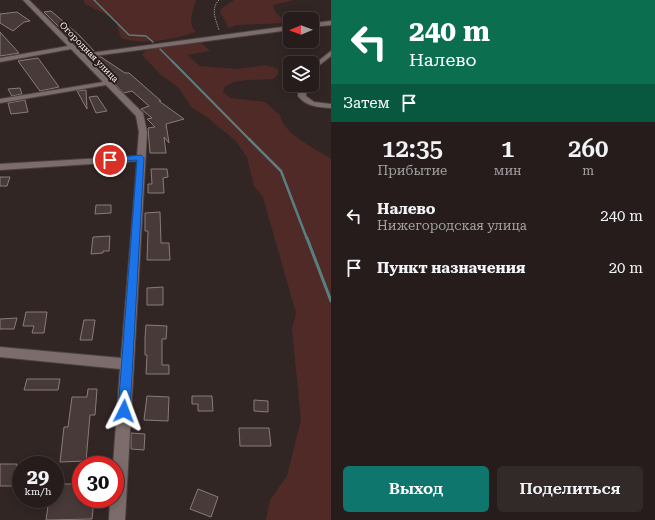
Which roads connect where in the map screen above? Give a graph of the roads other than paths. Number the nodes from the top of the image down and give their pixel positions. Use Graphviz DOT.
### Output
graph roads {
  1 [pos="26,0"];
  2 [pos="330,23"];
  3 [pos="319,24"];
  4 [pos="283,29"];
  5 [pos="73,47"];
  6 [pos="331,53"];
  7 [pos="80,56"];
  8 [pos="0,60"];
  9 [pos="319,63"];
  10 [pos="107,83"];
  11 [pos="302,92"];
  12 [pos="0,101"];
  13 [pos="331,106"];
  14 [pos="141,158"];
  15 [pos="0,167"];
  16 [pos="0,352"];
  17 [pos="126,364"];
  18 [pos="117,520"];
  1 -- 5 [label="street, Огородная улица"];
  2 -- 3 [label="street"];
  4 -- 7 [label="street"];
  5 -- 7 [label="street, Огородная улица"];
  5 -- 8 [label="street"];
  6 -- 9 [label="street"];
  7 -- 10 [label="street, Огородная улица"];
  10 -- 12 [label="street"];
  10 -- 14 [label="street, Огородная улица"];
  11 -- 13 [label="street"];
  14 -- 15 [label="street"];
  14 -- 17 [label="street"];
  16 -- 17 [label="street"];
  17 -- 18 [label="street"];
}
